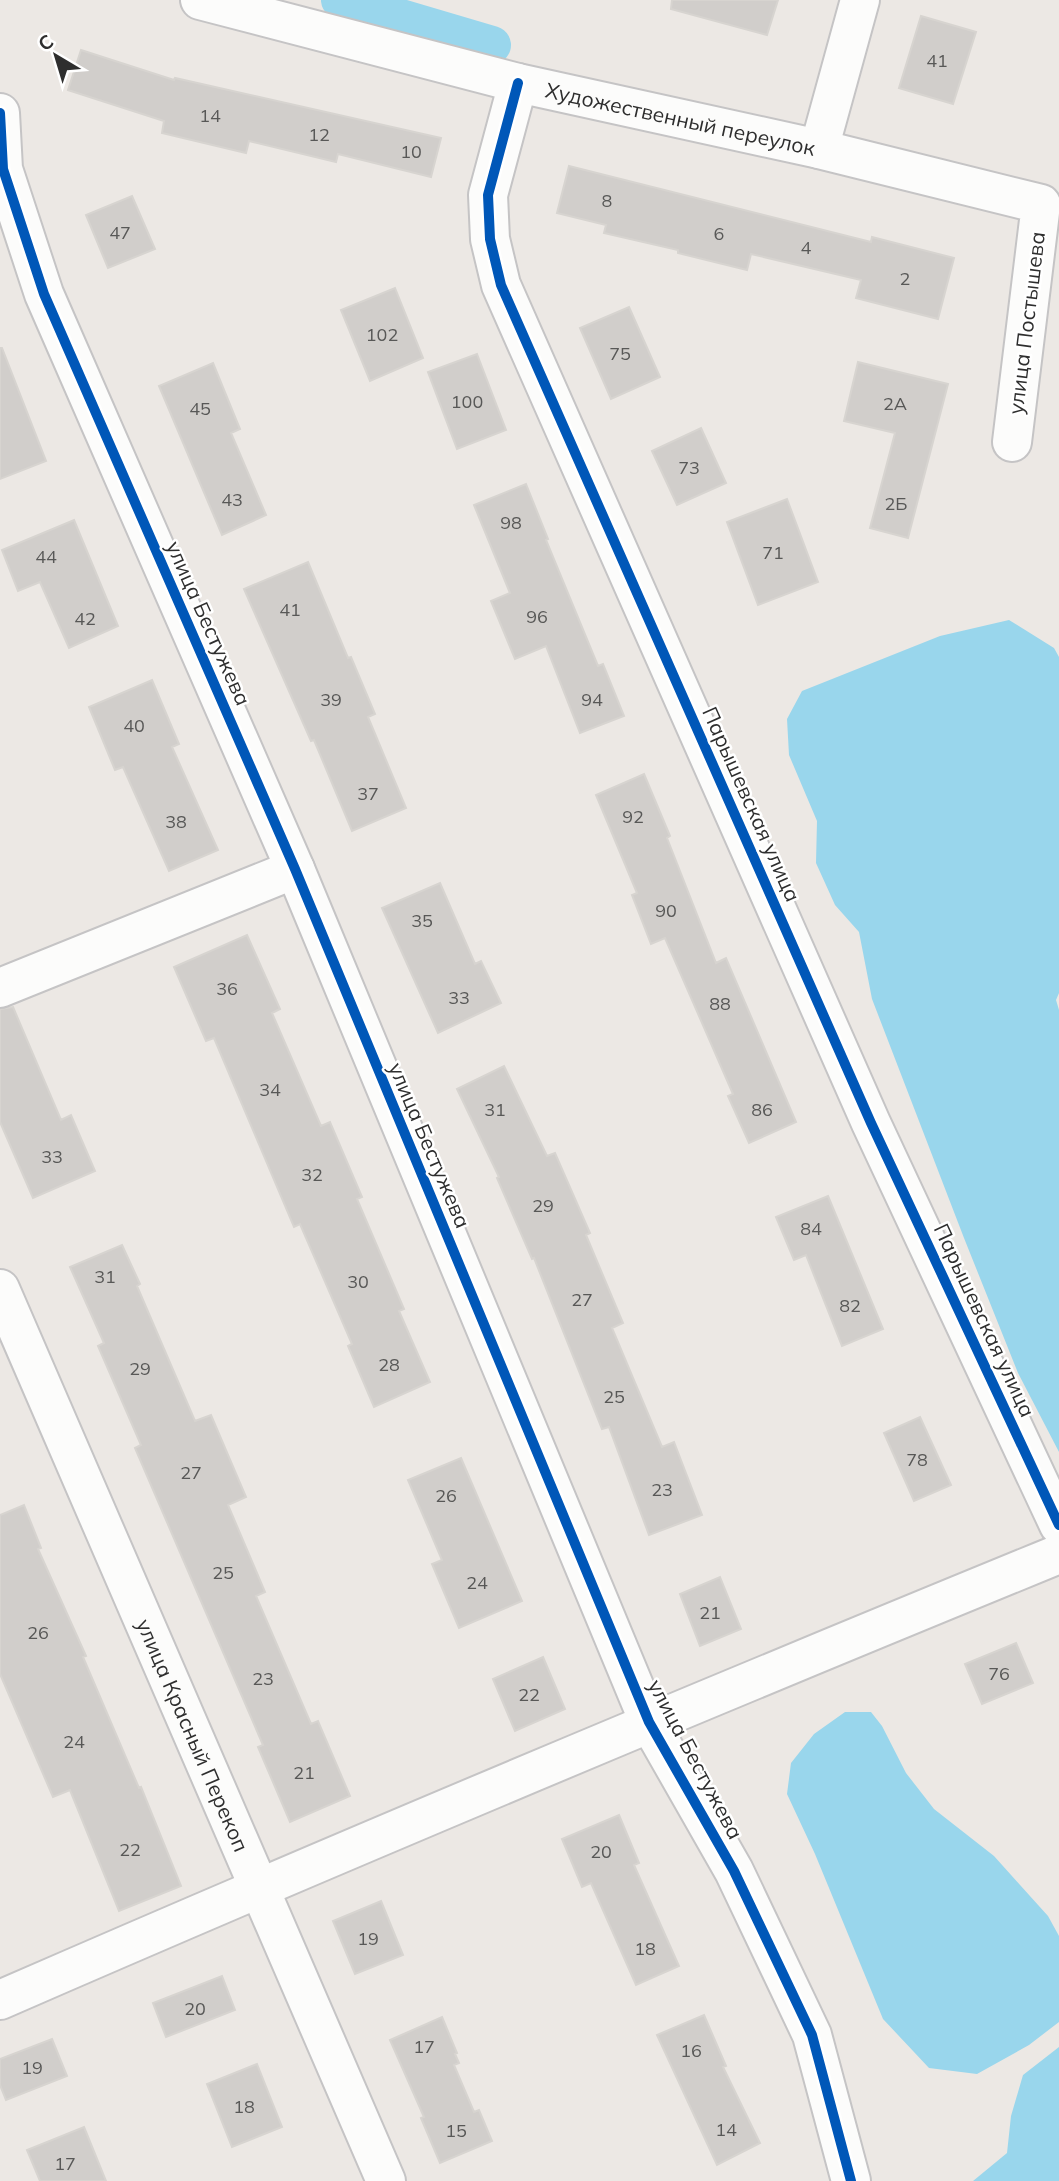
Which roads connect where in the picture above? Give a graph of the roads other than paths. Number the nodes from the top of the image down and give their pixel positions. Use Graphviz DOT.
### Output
graph roads {
  1 [pos="200,0"];
  2 [pos="860,0"];
  3 [pos="518,83"];
  4 [pos="0,113"];
  5 [pos="819,149"];
  6 [pos="1041,204"];
  7 [pos="1012,442"];
  8 [pos="295,869"];
  9 [pos="0,988"];
  10 [pos="0,1289"];
  11 [pos="1059,1525"];
  12 [pos="1059,1554"];
  13 [pos="649,1722"];
  14 [pos="258,1888"];
  15 [pos="0,2000"];
  16 [pos="386,2181"];
  17 [pos="851,2181"];
  1 -- 3 [label="street, Художественный переулок"];
  2 -- 5 [label="street"];
  3 -- 5 [label="street, Художественный переулок"];
  3 -- 11 [label="street, Парышевская улица"];
  4 -- 8 [label="street, улица Бестужева"];
  5 -- 6 [label="street, Художественный переулок"];
  6 -- 7 [label="street, улица Постышева"];
  8 -- 9 [label="street"];
  8 -- 13 [label="street, улица Бестужева"];
  10 -- 14 [label="street, улица Красный Перекоп"];
  12 -- 13 [label="street"];
  13 -- 14 [label="street"];
  13 -- 17 [label="street, улица Бестужева"];
  14 -- 15 [label="street"];
  14 -- 16 [label="street, улица Красный Перекоп"];
}
